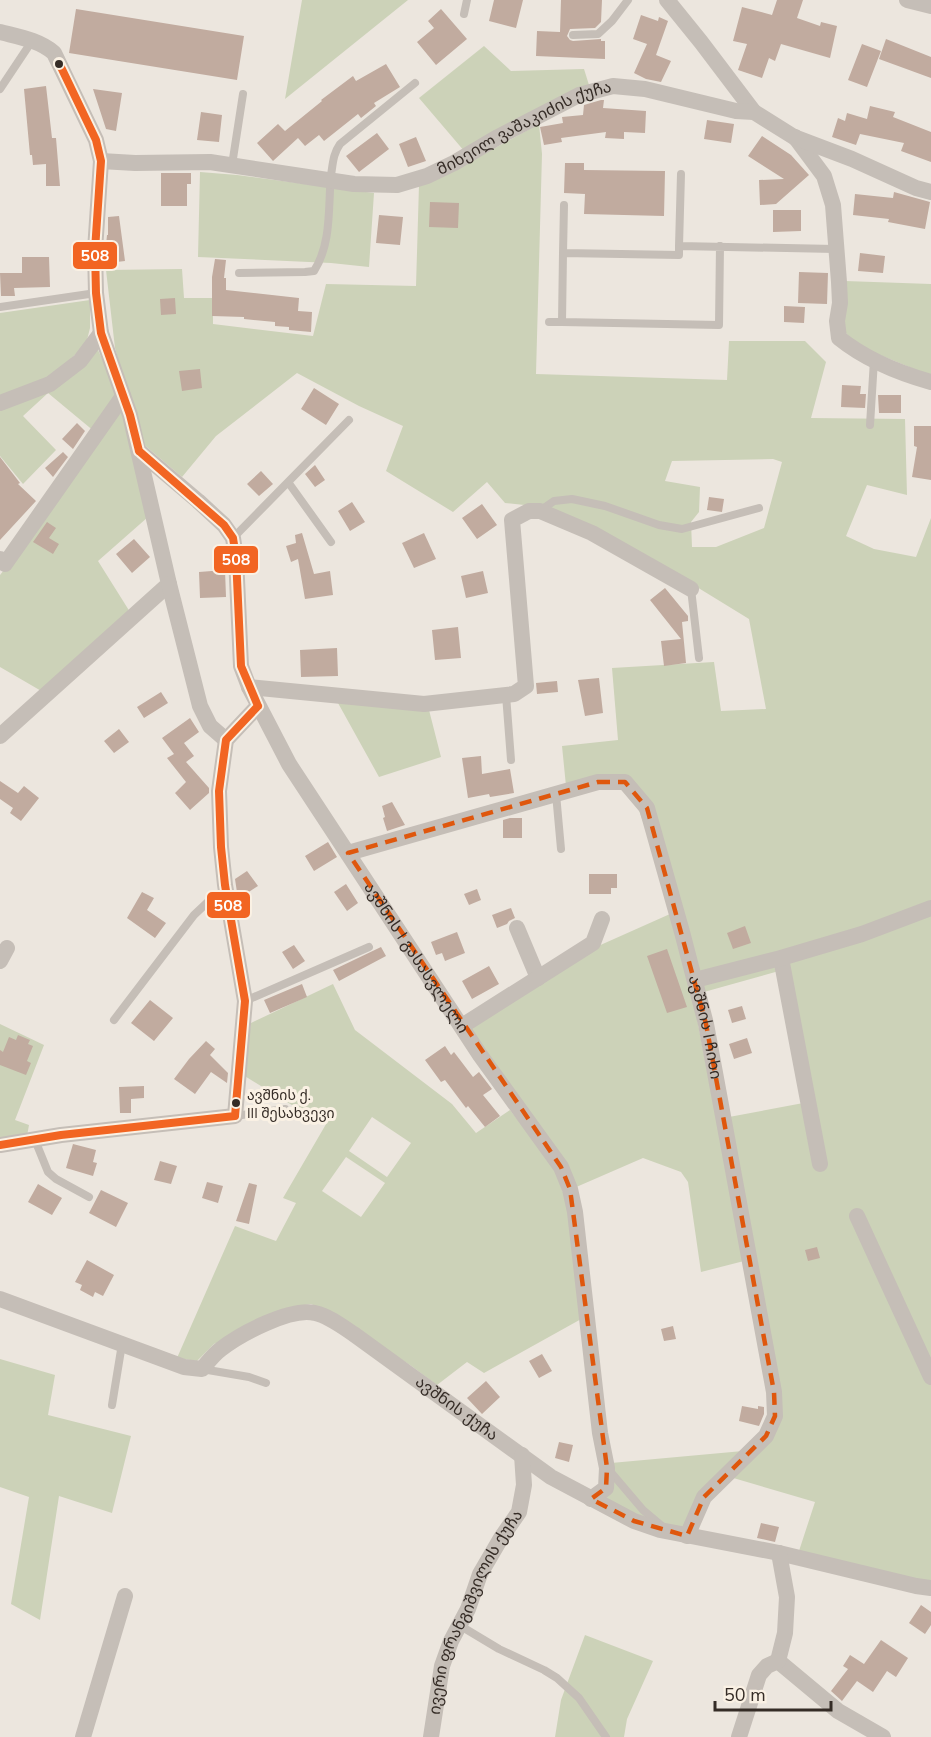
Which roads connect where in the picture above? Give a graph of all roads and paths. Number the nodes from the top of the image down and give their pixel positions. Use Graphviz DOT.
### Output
graph roads {
  1 [pos="466,0"];
  2 [pos="628,0"];
  3 [pos="667,0"];
  4 [pos="907,0"];
  5 [pos="931,6"];
  6 [pos="464,14"];
  7 [pos="0,32"];
  8 [pos="573,35"];
  9 [pos="32,41"];
  10 [pos="415,83"];
  11 [pos="0,89"];
  12 [pos="243,94"];
  13 [pos="754,112"];
  14 [pos="794,137"];
  15 [pos="102,161"];
  16 [pos="232,165"];
  17 [pos="681,174"];
  18 [pos="331,180"];
  19 [pos="931,192"];
  20 [pos="564,206"];
  21 [pos="679,246"];
  22 [pos="720,246"];
  23 [pos="835,249"];
  24 [pos="563,253"];
  25 [pos="239,273"];
  26 [pos="96,293"];
  27 [pos="0,307"];
  28 [pos="549,322"];
  29 [pos="562,322"];
  30 [pos="101,333"];
  31 [pos="874,360"];
  32 [pos="931,382"];
  33 [pos="123,396"];
  34 [pos="0,403"];
  35 [pos="349,420"];
  36 [pos="870,425"];
  37 [pos="139,451"];
  38 [pos="288,482"];
  39 [pos="759,508"];
  40 [pos="540,511"];
  41 [pos="233,538"];
  42 [pos="331,542"];
  43 [pos="0,560"];
  44 [pos="169,584"];
  45 [pos="691,589"];
  46 [pos="699,658"];
  47 [pos="249,687"];
  48 [pos="506,695"];
  49 [pos="258,706"];
  50 [pos="0,736"];
  51 [pos="226,740"];
  52 [pos="511,760"];
  53 [pos="556,794"];
  54 [pos="561,849"];
  55 [pos="348,853"];
  56 [pos="226,891"];
  57 [pos="931,908"];
  58 [pos="602,918"];
  59 [pos="517,928"];
  60 [pos="369,947"];
  61 [pos="781,958"];
  62 [pos="538,978"];
  63 [pos="695,980"];
  64 [pos="245,1001"];
  65 [pos="114,1020"];
  66 [pos="462,1026"];
  67 [pos="285,1110"];
  68 [pos="236,1116"];
  69 [pos="35,1140"];
  70 [pos="0,1145"];
  71 [pos="820,1164"];
  72 [pos="89,1197"];
  73 [pos="856,1216"];
  74 [pos="0,1299"];
  75 [pos="122,1344"];
  76 [pos="202,1369"];
  77 [pos="931,1377"];
  78 [pos="266,1383"];
  79 [pos="112,1405"];
  80 [pos="522,1455"];
  81 [pos="607,1468"];
  82 [pos="591,1499"];
  83 [pos="670,1532"];
  84 [pos="687,1536"];
  85 [pos="779,1553"];
  86 [pos="931,1588"];
  87 [pos="125,1596"];
  88 [pos="459,1625"];
  89 [pos="778,1661"];
  90 [pos="84,1737"];
  91 [pos="431,1737"];
  92 [pos="606,1737"];
  93 [pos="739,1737"];
  94 [pos="883,1737"];
  1 -- 6 [label="lane"];
  2 -- 8 [label="lane"];
  3 -- 13 [label="street"];
  4 -- 5 [label="street"];
  7 -- 9 [label="street"];
  9 -- 11 [label="lane"];
  9 -- 15 [label="street"];
  10 -- 18 [label="lane"];
  12 -- 16 [label="lane"];
  13 -- 14 [label="street, მიხეილ ვაშაკიძის ქუჩა"];
  13 -- 18 [label="street, მიხეილ ვაშაკიძის ქუჩა"];
  14 -- 19 [label="street, მიხეილ ვაშაკიძის ქუჩა"];
  14 -- 23 [label="street"];
  15 -- 16 [label="street, მიხეილ ვაშაკიძის ქუჩა"];
  15 -- 26 [label="street"];
  16 -- 18 [label="street, მიხეილ ვაშაკიძის ქუჩა"];
  17 -- 21 [label="lane"];
  18 -- 25 [label="lane"];
  20 -- 24 [label="lane"];
  21 -- 22 [label="lane"];
  21 -- 24 [label="lane"];
  22 -- 23 [label="lane"];
  22 -- 29 [label="lane"];
  23 -- 31 [label="street"];
  24 -- 29 [label="lane"];
  26 -- 27 [label="lane"];
  26 -- 30 [label="street"];
  28 -- 29 [label="lane"];
  30 -- 33 [label="street"];
  30 -- 34 [label="street"];
  31 -- 32 [label="street"];
  31 -- 36 [label="lane"];
  33 -- 37 [label="street"];
  33 -- 43 [label="street"];
  35 -- 38 [label="lane"];
  37 -- 41 [label="street"];
  37 -- 44 [label="street"];
  38 -- 41 [label="lane"];
  38 -- 42 [label="lane"];
  39 -- 40 [label="lane"];
  40 -- 45 [label="street"];
  40 -- 48 [label="street"];
  41 -- 47 [label="street, ავშნის I გასასვლელი"];
  44 -- 50 [label="street"];
  44 -- 51 [label="street"];
  45 -- 46 [label="lane"];
  47 -- 48 [label="street"];
  47 -- 49 [label="street, ავშნის I გასასვლელი"];
  48 -- 52 [label="lane"];
  49 -- 51 [label="street"];
  49 -- 55 [label="street, ავშნის I გასასვლელი"];
  51 -- 56 [label="street"];
  53 -- 54 [label="lane"];
  53 -- 55 [label="street, ავშნის I ჩიხი"];
  53 -- 63 [label="street, ავშნის I ჩიხი"];
  55 -- 66 [label="street, ავშნის I გასასვლელი"];
  56 -- 64 [label="street"];
  56 -- 65 [label="lane"];
  57 -- 61 [label="street"];
  58 -- 62 [label="street"];
  59 -- 62 [label="street"];
  60 -- 64 [label="lane"];
  61 -- 63 [label="street"];
  61 -- 71 [label="street"];
  62 -- 66 [label="street"];
  63 -- 84 [label="street, ავშნის I ჩიხი"];
  64 -- 68 [label="street"];
  66 -- 81 [label="street, ავშნის I გასასვლელი"];
  67 -- 68 [label="lane"];
  68 -- 69 [label="street"];
  69 -- 70 [label="street"];
  69 -- 72 [label="lane"];
  73 -- 77 [label="street"];
  74 -- 75 [label="street"];
  75 -- 76 [label="street"];
  75 -- 79 [label="lane"];
  76 -- 78 [label="lane"];
  76 -- 80 [label="street, ავშნის ქუჩა"];
  80 -- 82 [label="street, ავშნის ქუჩა"];
  80 -- 88 [label="street, ივერი ფრანგიშვილის ქუჩა"];
  81 -- 82 [label="street"];
  81 -- 83 [label="lane"];
  82 -- 83 [label="street, ავშნის ქუჩა"];
  83 -- 84 [label="street, ავშნის ქუჩა"];
  84 -- 85 [label="street, ავშნის ქუჩა"];
  85 -- 86 [label="street, ავშნის ქუჩა"];
  85 -- 89 [label="street"];
  87 -- 90 [label="street"];
  88 -- 91 [label="street, ივერი ფრანგიშვილის ქუჩა"];
  88 -- 92 [label="lane"];
  89 -- 93 [label="street"];
  89 -- 94 [label="street"];
}
